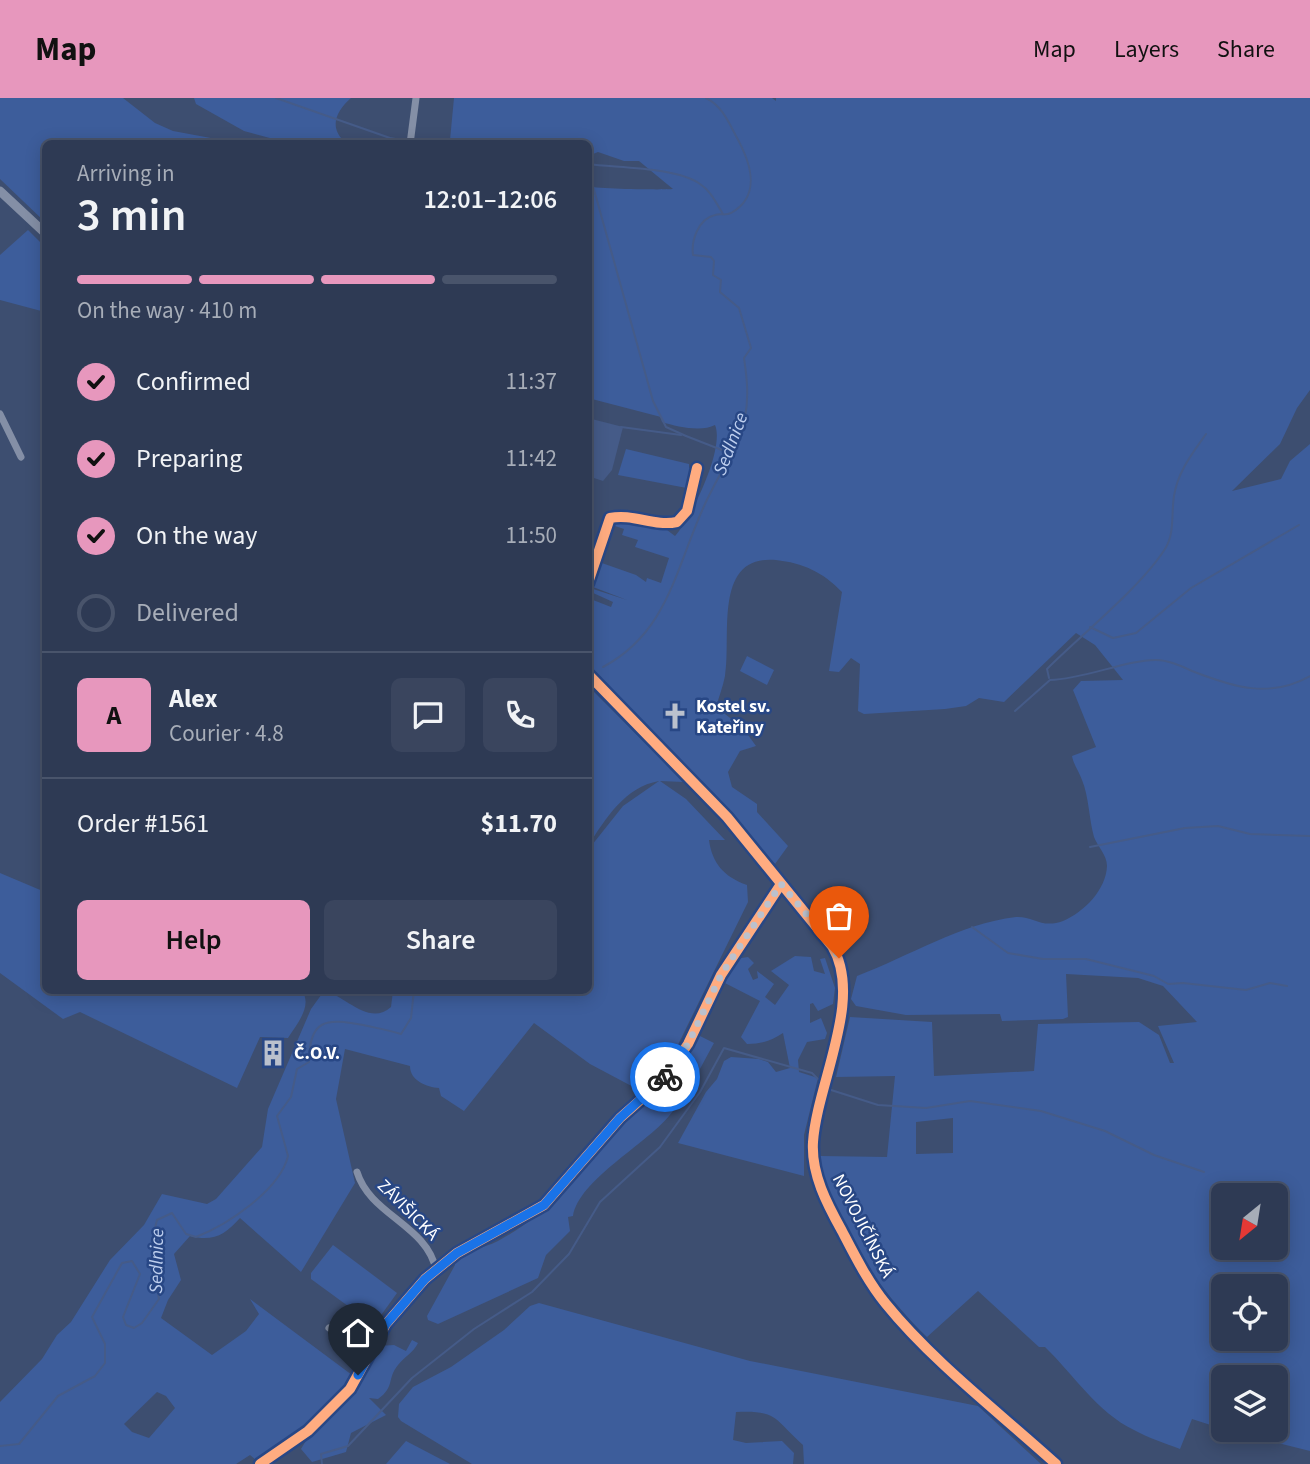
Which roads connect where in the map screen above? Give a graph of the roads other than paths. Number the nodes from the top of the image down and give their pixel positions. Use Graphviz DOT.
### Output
graph roads {
  1 [pos="416,98"];
  2 [pos="411,140"];
  3 [pos="0,191"];
  4 [pos="42,230"];
  5 [pos="0,414"];
  6 [pos="21,457"];
  7 [pos="698,468"];
  8 [pos="592,571"];
  9 [pos="592,678"];
  10 [pos="781,884"];
  11 [pos="357,1172"];
  12 [pos="436,1270"];
  13 [pos="329,1328"];
  14 [pos="368,1356"];
  15 [pos="260,1464"];
  16 [pos="1056,1464"];
  1 -- 2 [label="street"];
  3 -- 4 [label="street"];
  5 -- 6 [label="street"];
  7 -- 8 [label="street"];
  9 -- 10 [label="street, NOVOJIČÍNSKÁ"];
  10 -- 12 [label="street, ZÁVIŠICKÁ"];
  10 -- 16 [label="street, NOVOJIČÍNSKÁ"];
  11 -- 12 [label="street, ZÁVIŠICKÁ"];
  12 -- 14 [label="street, ZÁVIŠICKÁ"];
  13 -- 14 [label="street"];
  14 -- 15 [label="street, ZÁVIŠICKÁ"];
}
